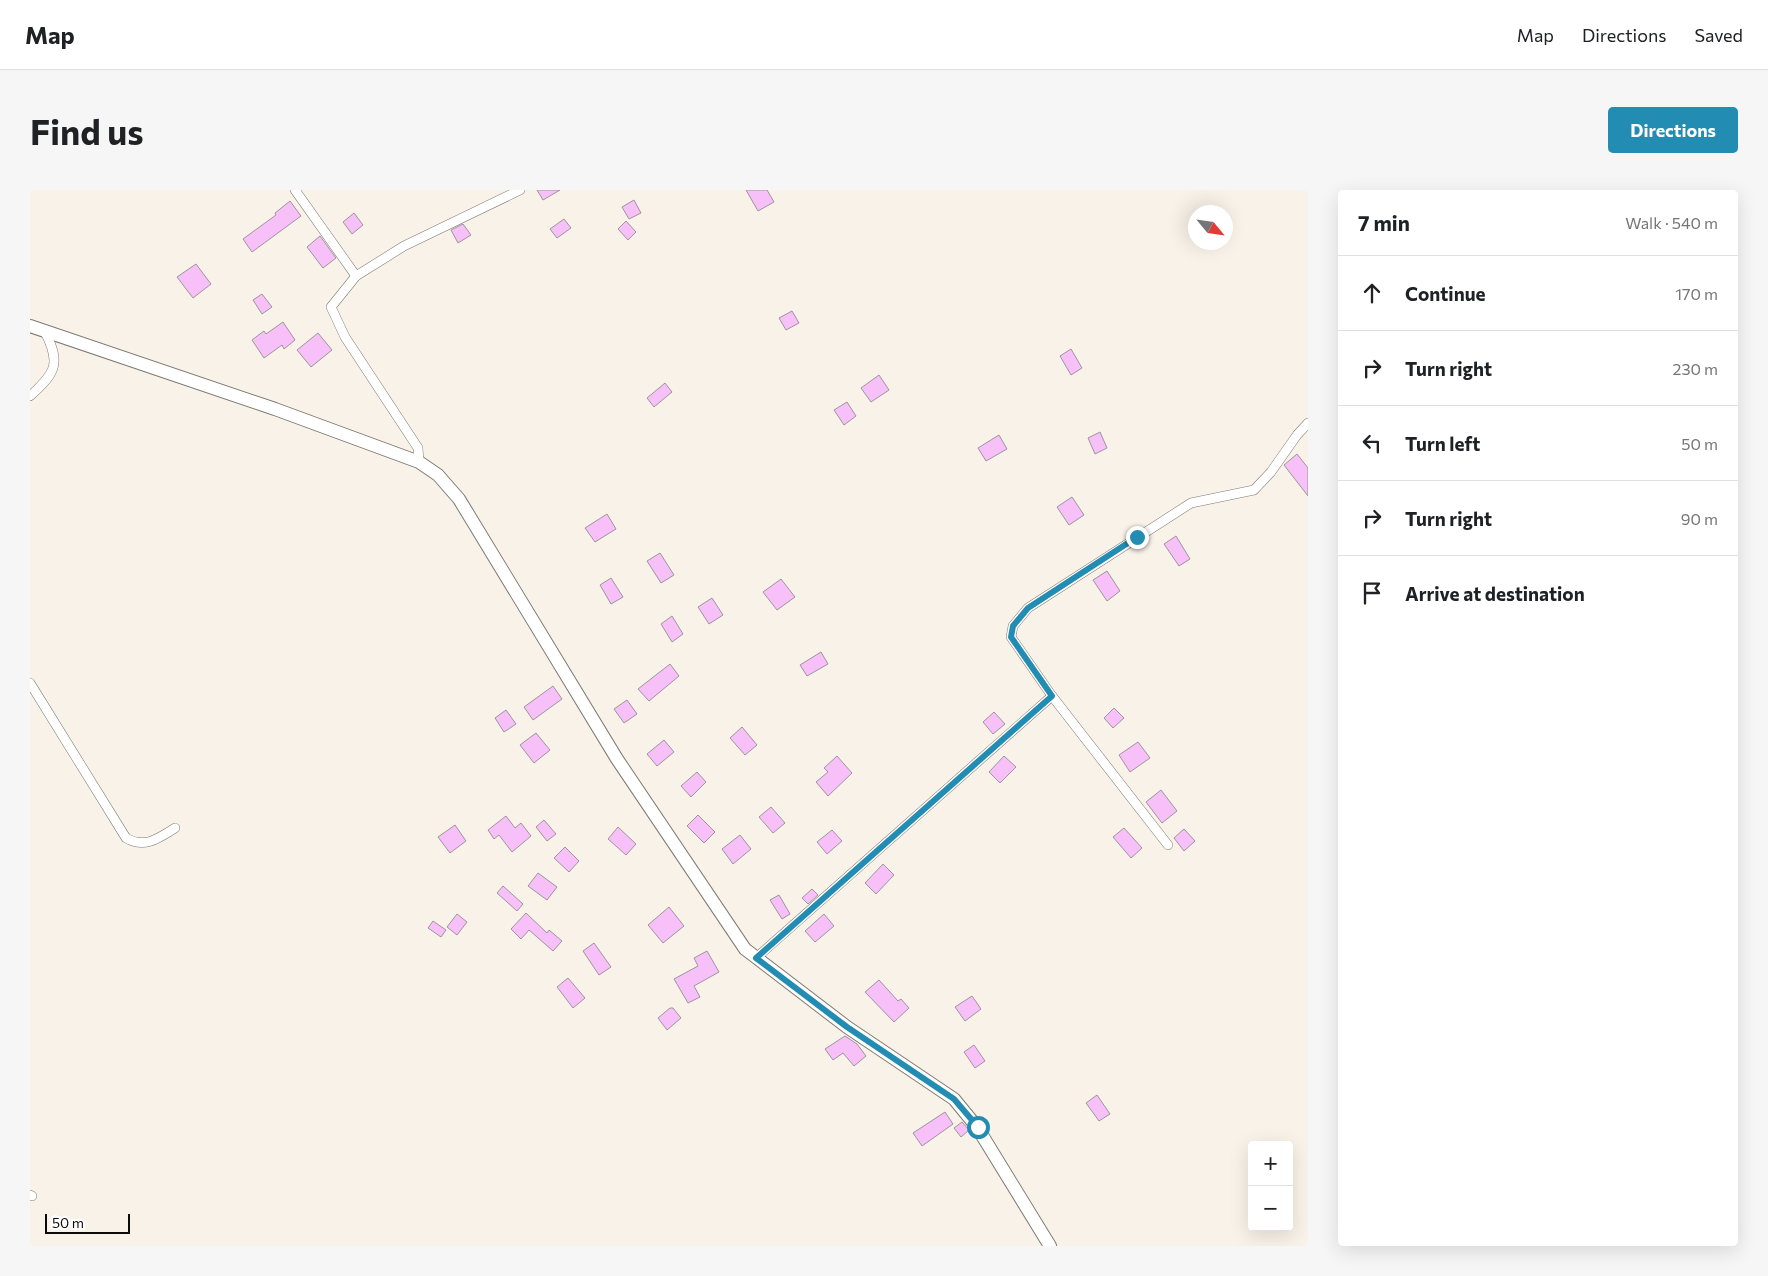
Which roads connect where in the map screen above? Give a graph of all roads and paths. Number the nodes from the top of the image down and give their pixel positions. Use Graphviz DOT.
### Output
graph roads {
  1 [pos="295,190"];
  2 [pos="520,190"];
  3 [pos="356,276"];
  4 [pos="30,326"];
  5 [pos="45,332"];
  6 [pos="30,396"];
  7 [pos="1308,423"];
  8 [pos="419,462"];
  9 [pos="30,683"];
  10 [pos="1052,696"];
  11 [pos="175,828"];
  12 [pos="1168,845"];
  13 [pos="756,958"];
  14 [pos="1050,1246"];
  1 -- 3 [label="street"];
  2 -- 3 [label="street"];
  3 -- 8 [label="street"];
  4 -- 5 [label="street"];
  5 -- 6 [label="street"];
  5 -- 8 [label="street"];
  7 -- 10 [label="street"];
  8 -- 13 [label="street"];
  9 -- 11 [label="street"];
  10 -- 12 [label="street"];
  10 -- 13 [label="street"];
  13 -- 14 [label="street"];
}
